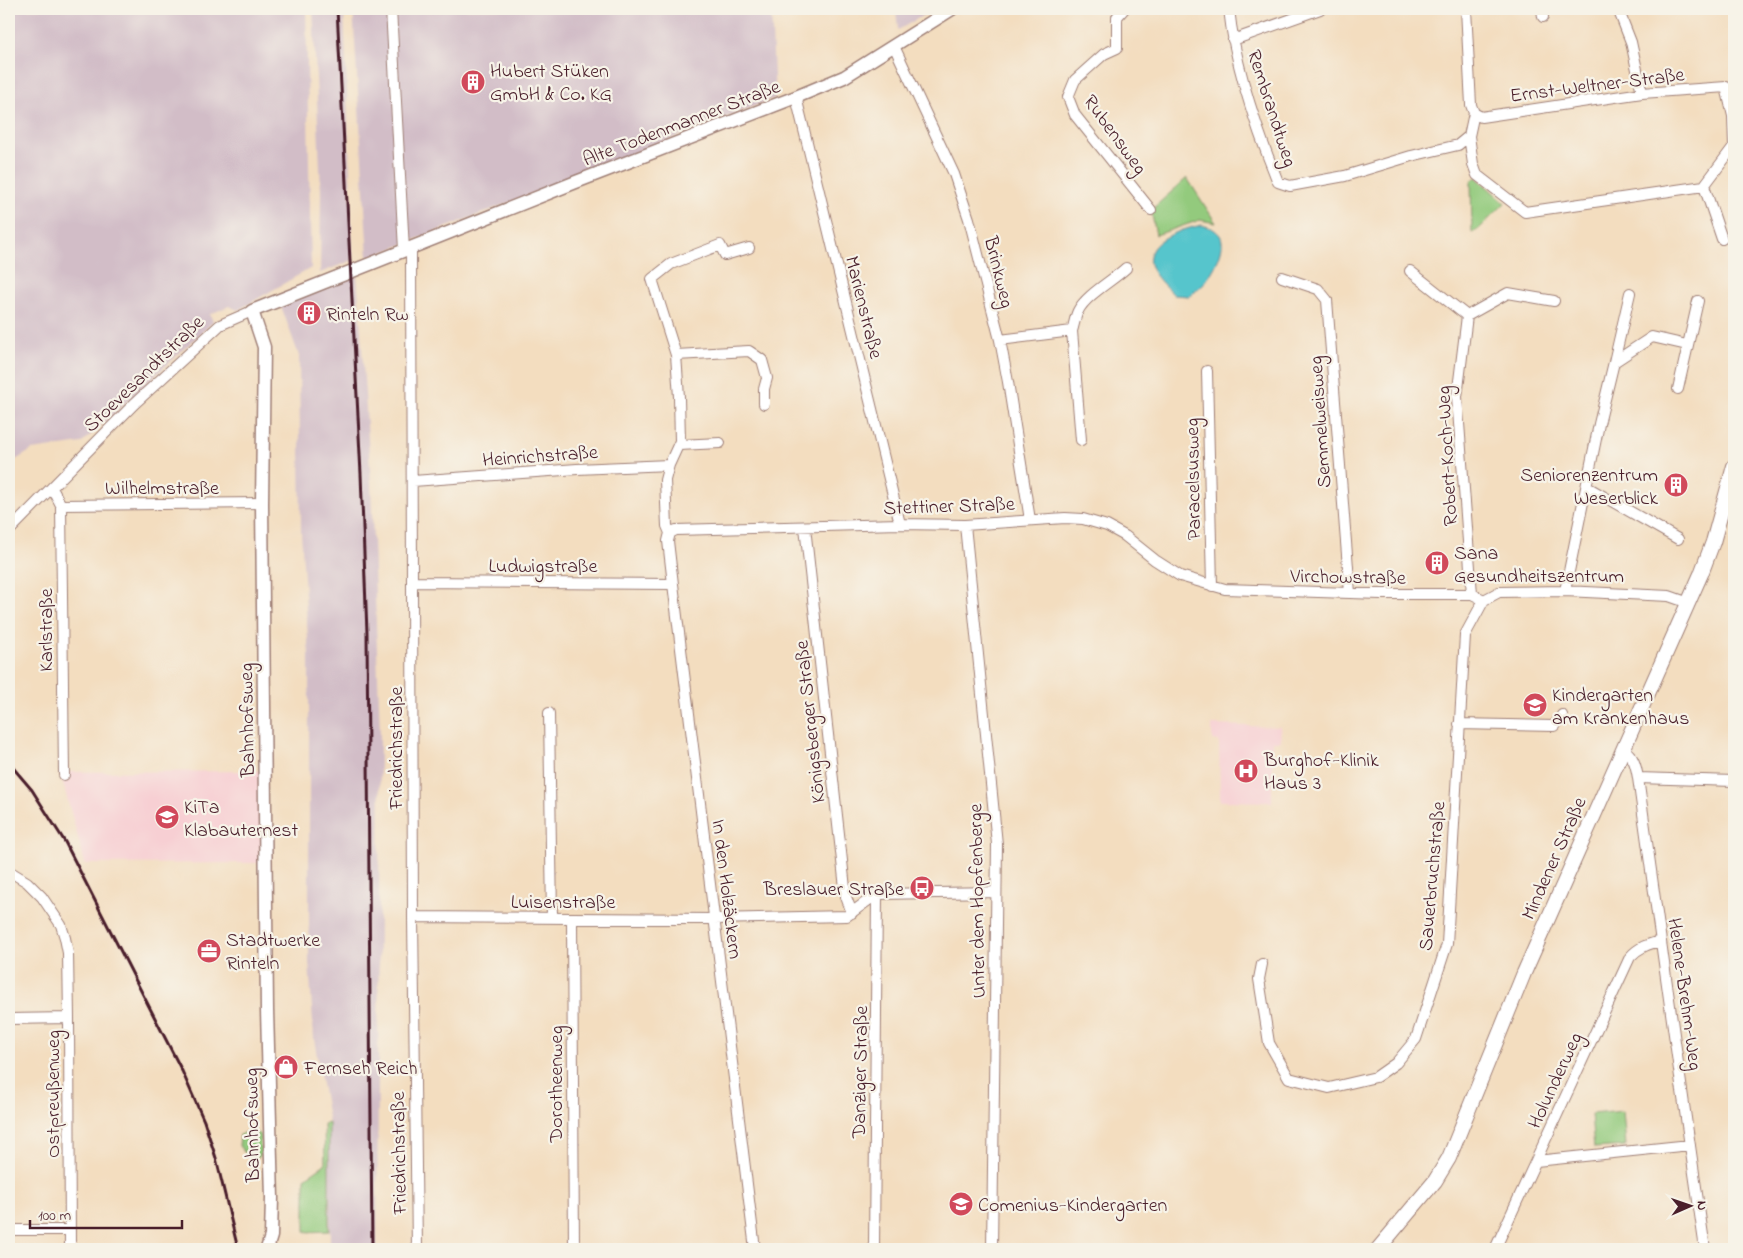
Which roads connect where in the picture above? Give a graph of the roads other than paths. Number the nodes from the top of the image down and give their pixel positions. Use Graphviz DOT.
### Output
graph roads {
  1 [pos="391,9"];
  2 [pos="952,9"];
  3 [pos="1124,9"];
  4 [pos="1229,9"];
  5 [pos="1320,9"];
  6 [pos="1466,9"];
  7 [pos="1618,9"];
  8 [pos="1233,40"];
  9 [pos="894,46"];
  10 [pos="1642,93"];
  11 [pos="796,97"];
  12 [pos="1474,113"];
  13 [pos="1469,136"];
  14 [pos="1458,145"];
  15 [pos="1471,152"];
  16 [pos="1704,186"];
  17 [pos="1152,210"];
  18 [pos="1722,239"];
  19 [pos="408,248"];
  20 [pos="749,248"];
  21 [pos="1126,268"];
  22 [pos="1410,271"];
  23 [pos="1282,277"];
  24 [pos="1630,293"];
  25 [pos="1554,301"];
  26 [pos="1698,301"];
  27 [pos="252,311"];
  28 [pos="1467,316"];
  29 [pos="1072,331"];
  30 [pos="1000,340"];
  31 [pos="1687,345"];
  32 [pos="676,355"];
  33 [pos="1614,362"];
  34 [pos="1207,371"];
  35 [pos="1678,389"];
  36 [pos="764,404"];
  37 [pos="1081,440"];
  38 [pos="720,443"];
  39 [pos="679,445"];
  40 [pos="669,465"];
  41 [pos="1734,466"];
  42 [pos="413,481"];
  43 [pos="1586,487"];
  44 [pos="52,488"];
  45 [pos="262,503"];
  46 [pos="61,505"];
  47 [pos="1030,520"];
  48 [pos="900,524"];
  49 [pos="965,525"];
  50 [pos="805,527"];
  51 [pos="9,531"];
  52 [pos="670,533"];
  53 [pos="1678,539"];
  54 [pos="412,582"];
  55 [pos="673,584"];
  56 [pos="1212,586"];
  57 [pos="1565,591"];
  58 [pos="1350,593"];
  59 [pos="1472,594"];
  60 [pos="1484,600"];
  61 [pos="1689,603"];
  62 [pos="549,714"];
  63 [pos="1562,715"];
  64 [pos="1460,724"];
  65 [pos="1624,749"];
  66 [pos="64,775"];
  67 [pos="1638,778"];
  68 [pos="1734,781"];
  69 [pos="9,871"];
  70 [pos="996,892"];
  71 [pos="877,894"];
  72 [pos="852,913"];
  73 [pos="413,917"];
  74 [pos="552,918"];
  75 [pos="572,919"];
  76 [pos="714,919"];
  77 [pos="1661,940"];
  78 [pos="1262,964"];
  79 [pos="69,1018"];
  80 [pos="9,1019"];
  81 [pos="1690,1145"];
  82 [pos="1536,1161"];
  83 [pos="9,1230"];
  84 [pos="70,1230"];
  85 [pos="70,1249"];
  86 [pos="267,1249"];
  87 [pos="417,1249"];
  88 [pos="574,1249"];
  89 [pos="755,1249"];
  90 [pos="874,1249"];
  91 [pos="992,1249"];
  92 [pos="1378,1249"];
  93 [pos="1494,1249"];
  94 [pos="1705,1249"];
  1 -- 19 [label="street, Friedrichstraße"];
  2 -- 9 [label="street, Alte Todenmanner Straße"];
  3 -- 17 [label="street, Rubensweg"];
  4 -- 8 [label="street, Rembrandtweg"];
  5 -- 8 [label="street"];
  6 -- 12 [label="street"];
  7 -- 10 [label="street"];
  8 -- 14 [label="street, Rembrandtweg"];
  9 -- 11 [label="street, Alte Todenmanner Straße"];
  9 -- 30 [label="street, Brinkweg"];
  10 -- 12 [label="street, Ernst-Weltner-Straße"];
  10 -- 16 [label="street, Ernst-Weltner-Straße"];
  11 -- 19 [label="street, Alte Todenmanner Straße"];
  11 -- 48 [label="street, Marienstraße"];
  12 -- 13 [label="street"];
  13 -- 14 [label="street, Rembrandtweg"];
  13 -- 15 [label="street"];
  14 -- 15 [label="street"];
  15 -- 16 [label="street"];
  16 -- 18 [label="street"];
  19 -- 27 [label="street, Stoevesandtstraße"];
  19 -- 42 [label="street, Friedrichstraße"];
  20 -- 32 [label="street"];
  21 -- 29 [label="street"];
  22 -- 28 [label="street"];
  23 -- 58 [label="street, Semmelweisweg"];
  24 -- 33 [label="street"];
  25 -- 28 [label="street"];
  26 -- 31 [label="street"];
  27 -- 44 [label="street, Stoevesandtstraße"];
  27 -- 45 [label="street, Bahnhofsweg"];
  28 -- 59 [label="street, Robert-Koch-Weg"];
  29 -- 30 [label="street"];
  29 -- 37 [label="street"];
  30 -- 47 [label="street, Brinkweg"];
  31 -- 33 [label="street"];
  31 -- 35 [label="street"];
  32 -- 36 [label="street"];
  32 -- 39 [label="street"];
  33 -- 43 [label="street"];
  34 -- 56 [label="street, Paracelsusweg"];
  38 -- 39 [label="street"];
  39 -- 40 [label="street"];
  40 -- 42 [label="street, Heinrichstraße"];
  40 -- 52 [label="street, In den Holzäckern"];
  41 -- 61 [label="main road, Mindener Straße"];
  42 -- 54 [label="street, Friedrichstraße"];
  43 -- 53 [label="street"];
  43 -- 57 [label="street"];
  44 -- 46 [label="street, Karlstraße"];
  44 -- 51 [label="street, Stoevesandtstraße"];
  45 -- 46 [label="street, Wilhelmstraße"];
  45 -- 86 [label="street, Bahnhofsweg"];
  46 -- 66 [label="street, Karlstraße"];
  47 -- 49 [label="street, Stettiner Straße"];
  47 -- 56 [label="street, Stettiner Straße"];
  48 -- 49 [label="street, Stettiner Straße"];
  48 -- 50 [label="street, Stettiner Straße"];
  49 -- 70 [label="street, Unter dem Hopfenberge"];
  50 -- 52 [label="street, Stettiner Straße"];
  50 -- 72 [label="street, Königsberger Straße"];
  52 -- 55 [label="street, In den Holzäckern"];
  54 -- 55 [label="street, Ludwigstraße"];
  54 -- 73 [label="street, Friedrichstraße"];
  55 -- 76 [label="street, In den Holzäckern"];
  56 -- 58 [label="street, Virchowstraße"];
  57 -- 60 [label="street"];
  57 -- 61 [label="street"];
  58 -- 59 [label="street, Virchowstraße"];
  59 -- 60 [label="street, Virchowstraße"];
  60 -- 64 [label="street, Sauerbruchstraße"];
  61 -- 65 [label="main road, Mindener Straße"];
  62 -- 74 [label="street"];
  63 -- 64 [label="street"];
  64 -- 78 [label="street, Sauerbruchstraße"];
  65 -- 67 [label="street, Helene-Brehm-Weg"];
  65 -- 92 [label="main road, Mindener Straße"];
  67 -- 68 [label="street"];
  67 -- 77 [label="street, Helene-Brehm-Weg"];
  69 -- 79 [label="street, Ostpreußenweg"];
  70 -- 71 [label="street"];
  70 -- 91 [label="street, Unter dem Hopfenberge"];
  71 -- 72 [label="street"];
  71 -- 90 [label="street, Danziger Straße"];
  72 -- 76 [label="street"];
  73 -- 74 [label="street, Luisenstraße"];
  73 -- 87 [label="street, Friedrichstraße"];
  74 -- 75 [label="street, Luisenstraße"];
  75 -- 76 [label="street, Luisenstraße"];
  75 -- 88 [label="street, Dorotheenweg"];
  76 -- 89 [label="street, In den Holzäckern"];
  77 -- 81 [label="street, Helene-Brehm-Weg"];
  77 -- 82 [label="street, Holunderweg"];
  79 -- 80 [label="street"];
  79 -- 84 [label="street, Ostpreußenweg"];
  81 -- 82 [label="street"];
  81 -- 94 [label="street, Helene-Brehm-Weg"];
  82 -- 93 [label="street, Holunderweg"];
  83 -- 84 [label="street"];
  84 -- 85 [label="street, Ostpreußenweg"];
}
